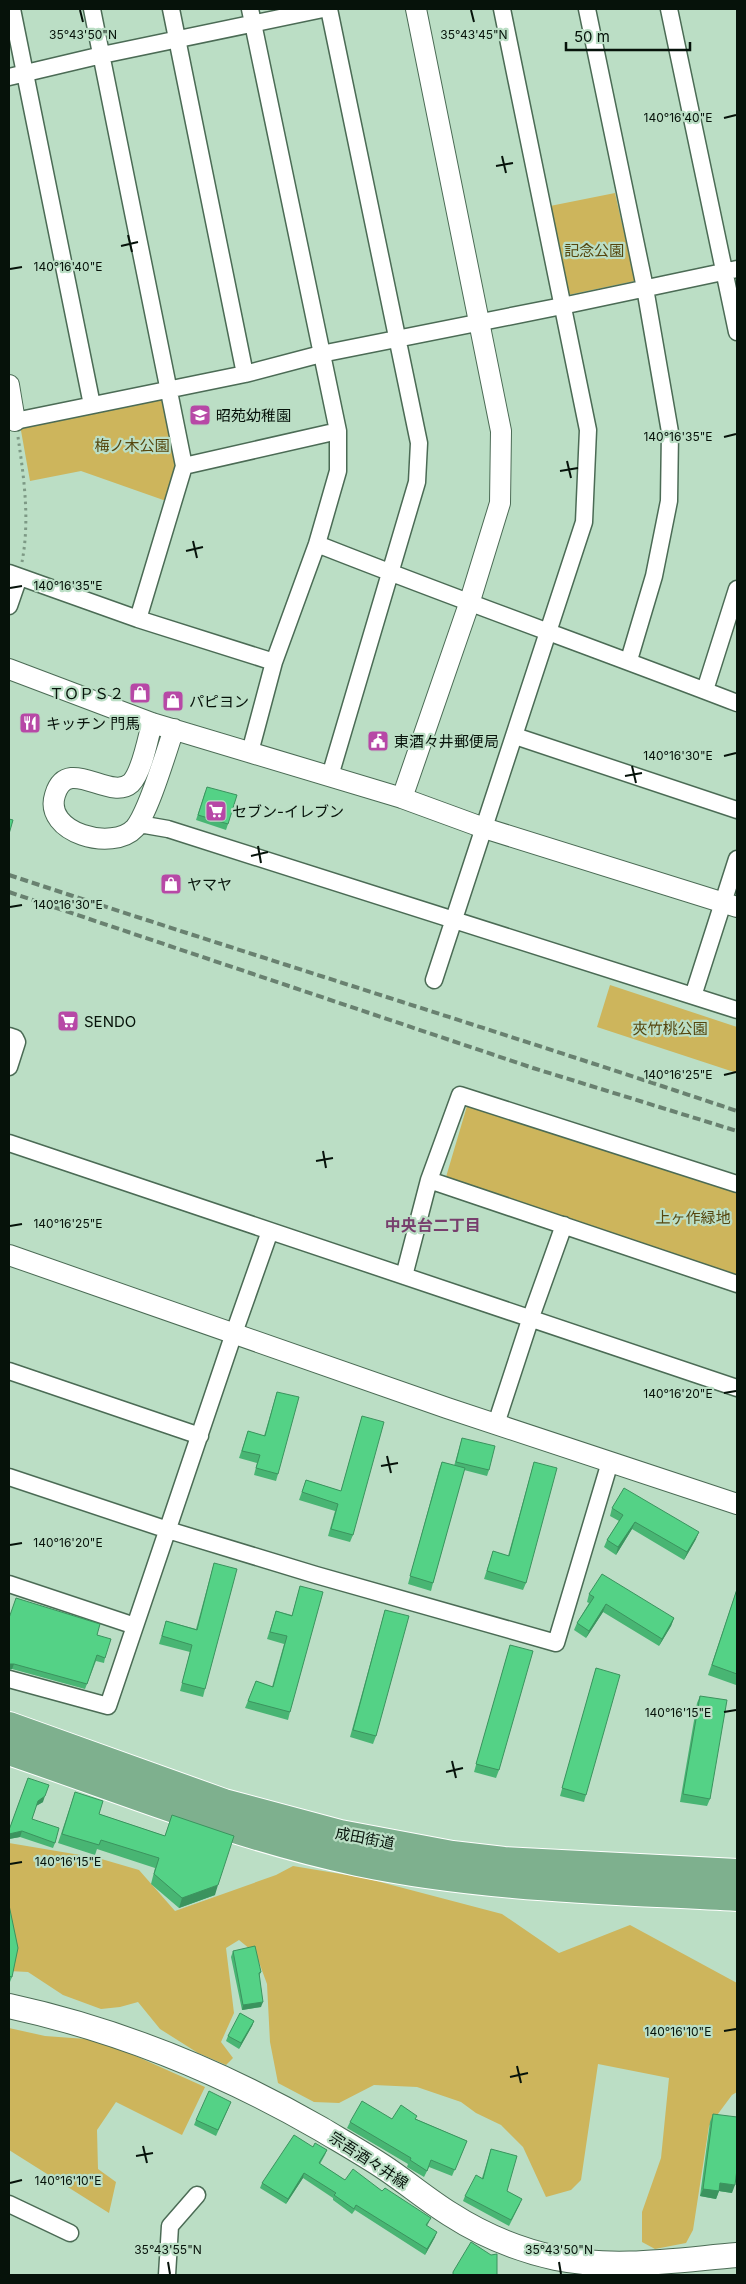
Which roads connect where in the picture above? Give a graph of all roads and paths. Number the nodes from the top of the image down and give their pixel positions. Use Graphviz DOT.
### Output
graph roads {
  1 [pos="12,9"];
  2 [pos="92,9"];
  3 [pos="171,9"];
  4 [pos="323,9"];
  5 [pos="329,9"];
  6 [pos="416,9"];
  7 [pos="502,9"];
  8 [pos="587,9"];
  9 [pos="669,9"];
  10 [pos="251,17"];
  11 [pos="177,40"];
  12 [pos="102,55"];
  13 [pos="26,73"];
  14 [pos="9,77"];
  15 [pos="731,270"];
  16 [pos="645,288"];
  17 [pos="562,306"];
  18 [pos="480,322"];
  19 [pos="737,332"];
  20 [pos="397,339"];
  21 [pos="322,354"];
  22 [pos="245,374"];
  23 [pos="9,384"];
  24 [pos="168,390"];
  25 [pos="92,405"];
  26 [pos="16,421"];
  27 [pos="338,431"];
  28 [pos="184,466"];
  29 [pos="317,544"];
  30 [pos="390,573"];
  31 [pos="14,575"];
  32 [pos="737,589"];
  33 [pos="469,604"];
  34 [pos="9,606"];
  35 [pos="138,619"];
  36 [pos="548,633"];
  37 [pos="629,660"];
  38 [pos="274,662"];
  39 [pos="9,669"];
  40 [pos="704,690"];
  41 [pos="737,703"];
  42 [pos="152,722"];
  43 [pos="174,729"];
  44 [pos="514,736"];
  45 [pos="250,752"];
  46 [pos="330,776"];
  47 [pos="402,798"];
  48 [pos="737,810"];
  49 [pos="136,826"];
  50 [pos="484,828"];
  51 [pos="737,859"];
  52 [pos="730,904"];
  53 [pos="453,918"];
  54 [pos="434,980"];
  55 [pos="693,996"];
  56 [pos="737,1010"];
  57 [pos="9,1036"];
  58 [pos="9,1067"];
  59 [pos="9,1142"];
  60 [pos="430,1180"];
  61 [pos="737,1184"];
  62 [pos="564,1225"];
  63 [pos="270,1231"];
  64 [pos="9,1255"];
  65 [pos="404,1276"];
  66 [pos="737,1284"];
  67 [pos="531,1317"];
  68 [pos="234,1333"];
  69 [pos="9,1371"];
  70 [pos="737,1388"];
  71 [pos="496,1424"];
  72 [pos="200,1436"];
  73 [pos="610,1462"];
  74 [pos="9,1477"];
  75 [pos="737,1504"];
  76 [pos="168,1530"];
  77 [pos="9,1584"];
  78 [pos="135,1626"];
  79 [pos="9,1679"];
  80 [pos="9,1726"];
  81 [pos="9,1751"];
  82 [pos="737,1873"];
  83 [pos="737,1897"];
  84 [pos="9,2006"];
  85 [pos="196,2195"];
  86 [pos="9,2204"];
  87 [pos="70,2233"];
  88 [pos="737,2255"];
  89 [pos="656,2268"];
  90 [pos="167,2275"];
  1 -- 13 [label="street"];
  2 -- 12 [label="street"];
  3 -- 11 [label="street"];
  4 -- 10 [label="street"];
  5 -- 20 [label="street"];
  6 -- 18 [label="street"];
  7 -- 17 [label="street"];
  8 -- 16 [label="street"];
  9 -- 15 [label="street"];
  10 -- 11 [label="street"];
  10 -- 21 [label="street"];
  11 -- 12 [label="street"];
  11 -- 22 [label="street"];
  12 -- 13 [label="street"];
  12 -- 24 [label="street"];
  13 -- 14 [label="street"];
  13 -- 25 [label="street"];
  15 -- 16 [label="street"];
  15 -- 19 [label="street"];
  16 -- 17 [label="street"];
  16 -- 37 [label="street"];
  17 -- 18 [label="street"];
  17 -- 36 [label="street"];
  18 -- 20 [label="street"];
  18 -- 33 [label="street"];
  20 -- 21 [label="street"];
  20 -- 30 [label="street"];
  21 -- 22 [label="street"];
  21 -- 27 [label="street"];
  22 -- 24 [label="street"];
  23 -- 26 [label="street"];
  24 -- 25 [label="street"];
  24 -- 28 [label="street"];
  25 -- 26 [label="street"];
  26 -- 31 [label="path"];
  27 -- 28 [label="street"];
  27 -- 29 [label="street"];
  28 -- 35 [label="street"];
  29 -- 30 [label="street"];
  29 -- 38 [label="street"];
  30 -- 33 [label="street"];
  30 -- 46 [label="street"];
  31 -- 34 [label="street"];
  31 -- 35 [label="street"];
  32 -- 40 [label="street"];
  33 -- 36 [label="street"];
  33 -- 47 [label="street"];
  35 -- 38 [label="street"];
  36 -- 37 [label="street"];
  36 -- 44 [label="street"];
  37 -- 40 [label="street"];
  38 -- 45 [label="street"];
  39 -- 42 [label="street"];
  40 -- 41 [label="street"];
  42 -- 43 [label="street"];
  42 -- 49 [label="street"];
  43 -- 45 [label="street"];
  43 -- 49 [label="street"];
  44 -- 48 [label="street"];
  44 -- 50 [label="street"];
  45 -- 46 [label="street"];
  46 -- 47 [label="street"];
  47 -- 50 [label="street"];
  49 -- 53 [label="street"];
  50 -- 52 [label="street"];
  50 -- 53 [label="street"];
  51 -- 52 [label="street"];
  52 -- 55 [label="street"];
  53 -- 54 [label="street"];
  53 -- 55 [label="street"];
  55 -- 56 [label="street"];
  57 -- 58 [label="street"];
  59 -- 63 [label="street"];
  60 -- 61 [label="street"];
  60 -- 62 [label="street"];
  60 -- 65 [label="street"];
  62 -- 66 [label="street"];
  62 -- 67 [label="street"];
  63 -- 65 [label="street"];
  63 -- 68 [label="street"];
  64 -- 68 [label="street"];
  65 -- 67 [label="street"];
  67 -- 70 [label="street"];
  67 -- 71 [label="street"];
  68 -- 71 [label="street"];
  68 -- 72 [label="street"];
  69 -- 72 [label="street"];
  71 -- 73 [label="street"];
  72 -- 76 [label="street"];
  73 -- 75 [label="street"];
  73 -- 76 [label="street"];
  74 -- 76 [label="street"];
  76 -- 78 [label="street"];
  77 -- 78 [label="street"];
  78 -- 79 [label="street"];
  80 -- 82 [label="highway, 成田街道"];
  81 -- 83 [label="highway, 成田街道"];
  84 -- 89 [label="main road, 宗吾酒々井線"];
  85 -- 90 [label="street"];
  86 -- 87 [label="street"];
  88 -- 89 [label="main road, 宗吾酒々井線"];
}
